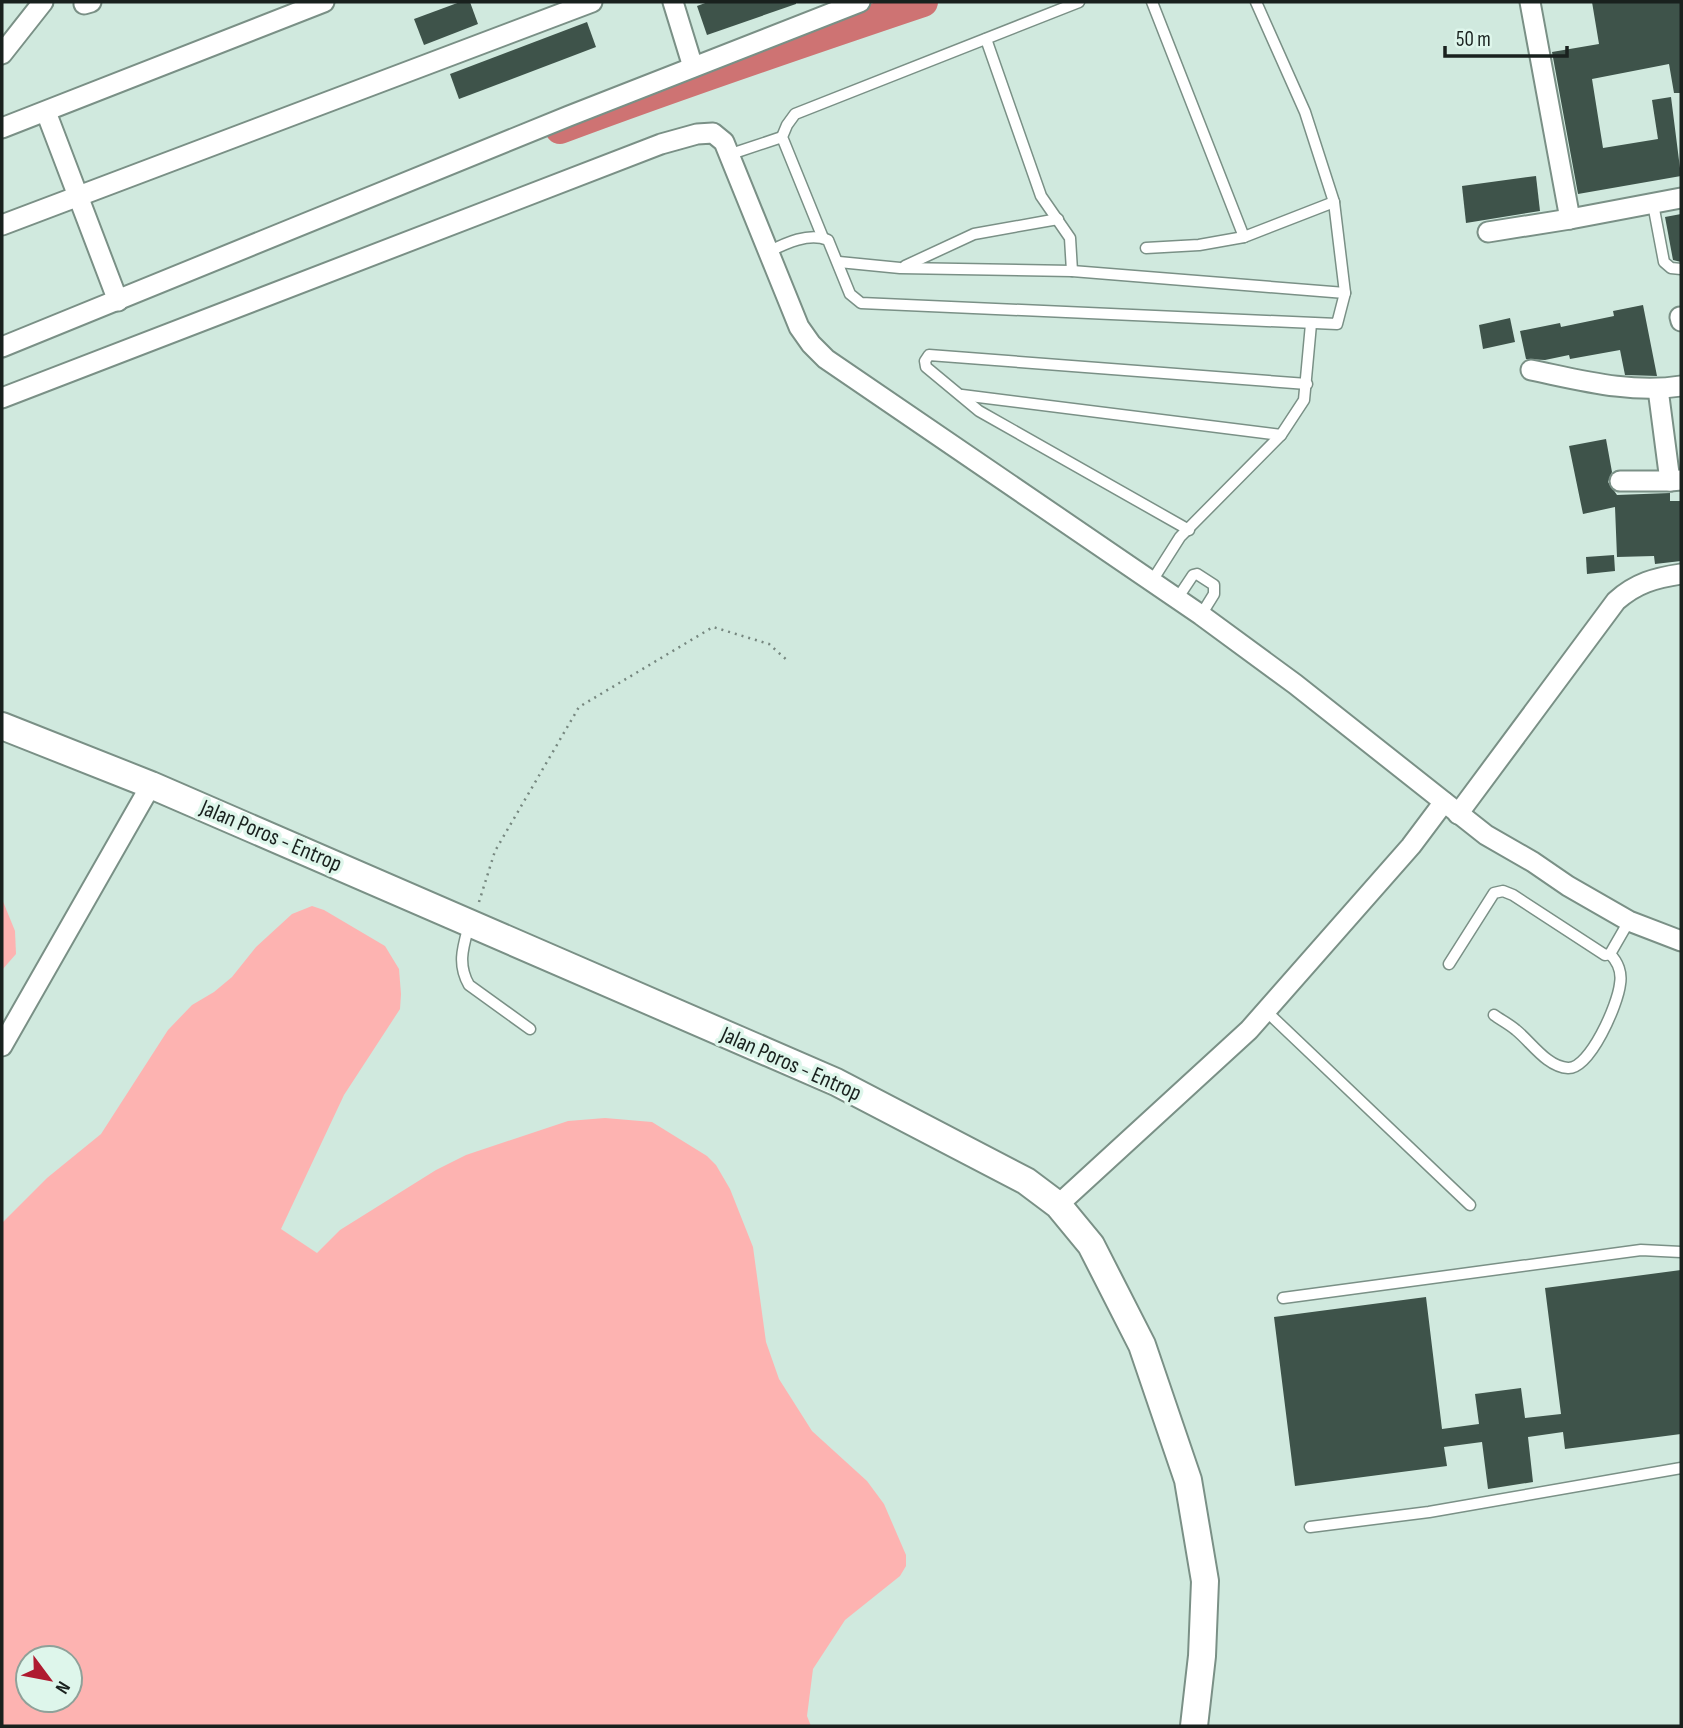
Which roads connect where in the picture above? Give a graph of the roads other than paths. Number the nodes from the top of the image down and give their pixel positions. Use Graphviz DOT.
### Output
graph roads {
  1 [pos="43,2"];
  2 [pos="324,2"];
  3 [pos="592,2"];
  4 [pos="673,2"];
  5 [pos="860,2"];
  6 [pos="1079,2"];
  7 [pos="1152,2"];
  8 [pos="1256,2"];
  9 [pos="1530,2"];
  10 [pos="986,39"];
  11 [pos="2,54"];
  12 [pos="693,67"];
  13 [pos="46,113"];
  14 [pos="2,128"];
  15 [pos="782,138"];
  16 [pos="737,152"];
  17 [pos="80,196"];
  18 [pos="1681,198"];
  19 [pos="1334,202"];
  20 [pos="1653,204"];
  21 [pos="1058,219"];
  22 [pos="1570,219"];
  23 [pos="2,225"];
  24 [pos="1488,232"];
  25 [pos="1244,237"];
  26 [pos="823,238"];
  27 [pos="1146,248"];
  28 [pos="772,249"];
  29 [pos="839,262"];
  30 [pos="900,268"];
  31 [pos="1681,269"];
  32 [pos="1072,271"];
  33 [pos="1345,293"];
  34 [pos="118,300"];
  35 [pos="1311,324"];
  36 [pos="2,346"];
  37 [pos="1531,370"];
  38 [pos="1307,384"];
  39 [pos="1681,386"];
  40 [pos="1658,389"];
  41 [pos="960,395"];
  42 [pos="2,398"];
  43 [pos="1280,435"];
  44 [pos="1676,480"];
  45 [pos="1620,481"];
  46 [pos="1189,530"];
  47 [pos="1681,575"];
  48 [pos="1152,581"];
  49 [pos="1177,599"];
  50 [pos="1201,615"];
  51 [pos="2,726"];
  52 [pos="151,785"];
  53 [pos="1460,804"];
  54 [pos="470,921"];
  55 [pos="1629,921"];
  56 [pos="1681,941"];
  57 [pos="1611,954"];
  58 [pos="1449,964"];
  59 [pos="1266,1011"];
  60 [pos="1493,1015"];
  61 [pos="530,1029"];
  62 [pos="2,1046"];
  63 [pos="1058,1205"];
  64 [pos="1470,1205"];
  65 [pos="1681,1252"];
  66 [pos="1283,1298"];
  67 [pos="1681,1468"];
  68 [pos="1310,1527"];
  69 [pos="1194,1726"];
  1 -- 11 [label="street"];
  2 -- 13 [label="street"];
  3 -- 17 [label="street"];
  4 -- 12 [label="street"];
  5 -- 12 [label="street"];
  6 -- 10 [label="lane"];
  7 -- 25 [label="lane"];
  8 -- 19 [label="lane"];
  9 -- 22 [label="street"];
  10 -- 15 [label="lane"];
  10 -- 21 [label="lane"];
  12 -- 34 [label="street"];
  13 -- 14 [label="street"];
  13 -- 17 [label="street"];
  15 -- 16 [label="lane"];
  15 -- 26 [label="lane"];
  16 -- 28 [label="street"];
  16 -- 42 [label="street"];
  17 -- 23 [label="street"];
  17 -- 34 [label="street"];
  18 -- 20 [label="street"];
  19 -- 25 [label="lane"];
  19 -- 33 [label="lane"];
  20 -- 22 [label="street"];
  20 -- 31 [label="lane"];
  21 -- 30 [label="lane"];
  21 -- 32 [label="lane"];
  22 -- 24 [label="street"];
  25 -- 27 [label="lane"];
  26 -- 28 [label="lane"];
  26 -- 29 [label="lane"];
  28 -- 48 [label="street"];
  29 -- 30 [label="lane"];
  29 -- 35 [label="lane"];
  30 -- 32 [label="lane"];
  32 -- 33 [label="lane"];
  33 -- 35 [label="lane"];
  34 -- 36 [label="street"];
  35 -- 38 [label="lane"];
  37 -- 40 [label="street"];
  38 -- 41 [label="lane"];
  38 -- 43 [label="lane"];
  39 -- 40 [label="street"];
  40 -- 44 [label="street"];
  41 -- 43 [label="lane"];
  41 -- 46 [label="lane"];
  43 -- 46 [label="lane"];
  44 -- 45 [label="street"];
  46 -- 48 [label="lane"];
  47 -- 53 [label="street"];
  48 -- 49 [label="street"];
  49 -- 50 [label="street"];
  49 -- 50 [label="lane"];
  50 -- 53 [label="street"];
  51 -- 52 [label="main road, Jalan Poros - Entrop"];
  52 -- 54 [label="main road, Jalan Poros - Entrop"];
  52 -- 62 [label="street"];
  53 -- 55 [label="street"];
  53 -- 59 [label="street"];
  54 -- 61 [label="lane"];
  54 -- 63 [label="main road, Jalan Poros - Entrop"];
  55 -- 56 [label="street"];
  55 -- 57 [label="lane"];
  57 -- 58 [label="lane"];
  57 -- 60 [label="lane"];
  59 -- 63 [label="street"];
  59 -- 64 [label="lane"];
  63 -- 69 [label="main road, Jalan Poros - Entrop"];
  65 -- 66 [label="lane"];
  67 -- 68 [label="lane"];
}
